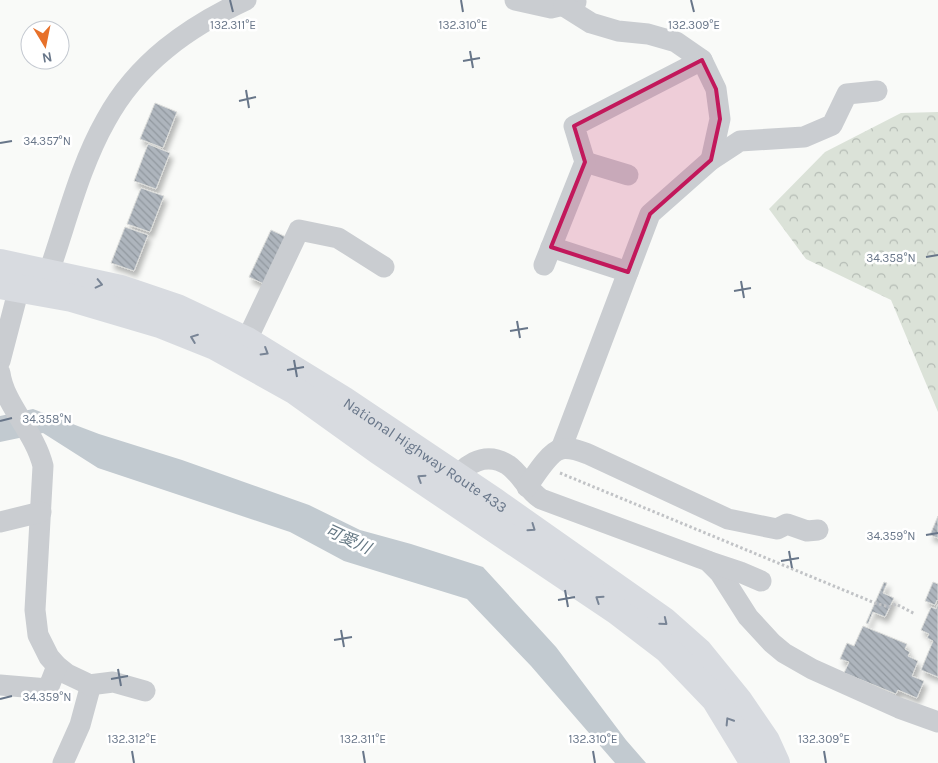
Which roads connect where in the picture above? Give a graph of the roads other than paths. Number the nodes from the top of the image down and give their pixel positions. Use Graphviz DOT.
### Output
graph roads {
  1 [pos="246,0"];
  2 [pos="515,0"];
  3 [pos="572,3"];
  4 [pos="702,60"];
  5 [pos="877,91"];
  6 [pos="711,160"];
  7 [pos="585,162"];
  8 [pos="628,175"];
  9 [pos="0,263"];
  10 [pos="57,267"];
  11 [pos="384,267"];
  12 [pos="628,272"];
  13 [pos="10,286"];
  14 [pos="252,329"];
  15 [pos="0,361"];
  16 [pos="0,373"];
  17 [pos="560,449"];
  18 [pos="450,484"];
  19 [pos="527,487"];
  20 [pos="41,512"];
  21 [pos="0,522"];
  22 [pos="818,530"];
  23 [pos="709,562"];
  24 [pos="761,581"];
  25 [pos="57,666"];
  26 [pos="0,685"];
  27 [pos="89,685"];
  28 [pos="145,692"];
  29 [pos="938,722"];
  30 [pos="757,762"];
  31 [pos="63,763"];
  1 -- 10 [label="street"];
  2 -- 3 [label="street"];
  3 -- 4 [label="street"];
  4 -- 6 [label="street"];
  4 -- 7 [label="street"];
  5 -- 6 [label="street"];
  6 -- 12 [label="street"];
  7 -- 8 [label="street"];
  7 -- 12 [label="street"];
  9 -- 10 [label="highway, National Highway Route 433"];
  10 -- 13 [label="street"];
  10 -- 18 [label="highway, National Highway Route 433, one-way"];
  11 -- 14 [label="street"];
  12 -- 17 [label="street"];
  13 -- 15 [label="street"];
  18 -- 13 [label="highway, National Highway Route 433, one-way"];
  16 -- 20 [label="street"];
  17 -- 19 [label="street"];
  17 -- 22 [label="street"];
  18 -- 19 [label="street"];
  18 -- 30 [label="highway, National Highway Route 433"];
  19 -- 23 [label="street"];
  20 -- 21 [label="street"];
  20 -- 25 [label="street"];
  23 -- 24 [label="street"];
  23 -- 29 [label="street"];
  25 -- 26 [label="street"];
  25 -- 27 [label="street"];
  27 -- 28 [label="street"];
  27 -- 31 [label="street"];
}
